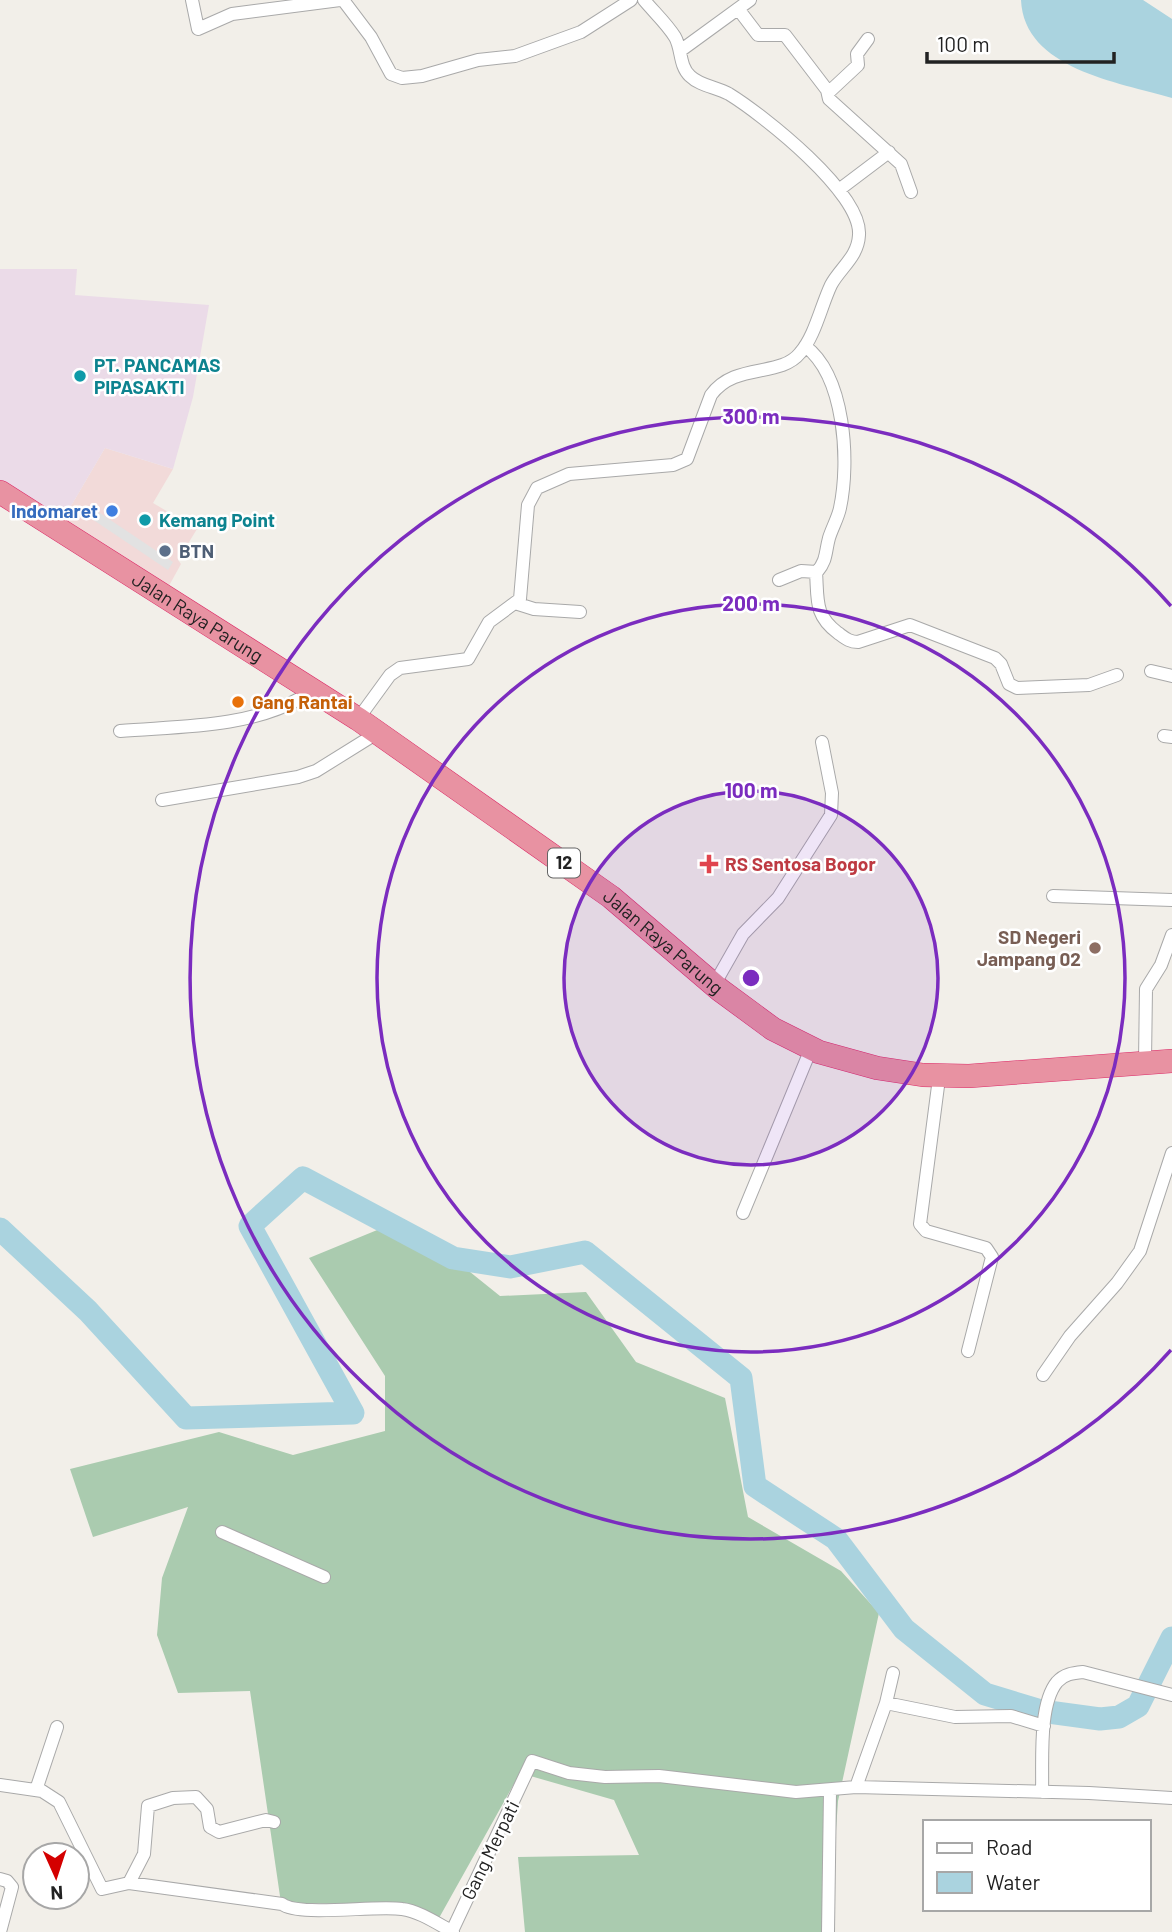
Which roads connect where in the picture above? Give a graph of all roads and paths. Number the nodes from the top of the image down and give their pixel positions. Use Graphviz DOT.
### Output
graph roads {
  1 [pos="192,0"];
  2 [pos="341,0"];
  3 [pos="631,0"];
  4 [pos="644,0"];
  5 [pos="750,0"];
  6 [pos="739,10"];
  7 [pos="868,39"];
  8 [pos="680,51"];
  9 [pos="828,93"];
  10 [pos="889,152"];
  11 [pos="840,189"];
  12 [pos="911,191"];
  13 [pos="805,346"];
  14 [pos="0,492"];
  15 [pos="0,511"];
  16 [pos="816,572"];
  17 [pos="779,580"];
  18 [pos="515,603"];
  19 [pos="580,612"];
  20 [pos="1151,671"];
  21 [pos="1116,676"];
  22 [pos="1172,677"];
  23 [pos="299,699"];
  24 [pos="364,729"];
  25 [pos="120,731"];
  26 [pos="822,742"];
  27 [pos="162,800"];
  28 [pos="1053,896"];
  29 [pos="1172,901"];
  30 [pos="646,934"];
  31 [pos="1172,935"];
  32 [pos="714,985"];
  33 [pos="808,1056"];
  34 [pos="1145,1061"];
  35 [pos="1172,1061"];
  36 [pos="1172,1072"];
  37 [pos="938,1086"];
  38 [pos="1172,1153"];
  39 [pos="743,1213"];
  40 [pos="968,1351"];
  41 [pos="1043,1375"];
  42 [pos="222,1532"];
  43 [pos="324,1577"];
  44 [pos="893,1673"];
  45 [pos="1172,1695"];
  46 [pos="886,1703"];
  47 [pos="1044,1725"];
  48 [pos="57,1727"];
  49 [pos="0,1785"];
  50 [pos="856,1787"];
  51 [pos="36,1790"];
  52 [pos="830,1792"];
  53 [pos="1042,1792"];
  54 [pos="1172,1798"];
  55 [pos="274,1822"];
  56 [pos="0,1879"];
  57 [pos="129,1883"];
  58 [pos="0,1932"];
  59 [pos="452,1932"];
  60 [pos="828,1932"];
  1 -- 2 [label="street"];
  2 -- 3 [label="street"];
  4 -- 8 [label="street"];
  5 -- 6 [label="street"];
  6 -- 8 [label="street"];
  6 -- 9 [label="street"];
  7 -- 9 [label="street"];
  8 -- 11 [label="street"];
  9 -- 10 [label="street"];
  10 -- 11 [label="street"];
  10 -- 12 [label="street"];
  11 -- 13 [label="street"];
  13 -- 16 [label="street"];
  13 -- 18 [label="street"];
  14 -- 24 [label="highway, Jalan Raya Parung / 12"];
  15 -- 23 [label="highway, Jalan Raya Parung / 12"];
  16 -- 17 [label="street"];
  16 -- 21 [label="street"];
  18 -- 19 [label="street"];
  18 -- 24 [label="street"];
  20 -- 22 [label="street"];
  23 -- 24 [label="highway, Jalan Raya Parung / 12"];
  23 -- 25 [label="street"];
  24 -- 27 [label="street"];
  24 -- 30 [label="highway, Jalan Raya Parung / 12"];
  26 -- 32 [label="street"];
  28 -- 29 [label="street"];
  30 -- 32 [label="highway, Jalan Raya Parung / 12"];
  30 -- 33 [label="highway, Jalan Raya Parung / 12"];
  31 -- 34 [label="street"];
  32 -- 34 [label="highway, Jalan Raya Parung / 12"];
  33 -- 37 [label="highway, Jalan Raya Parung / 12"];
  33 -- 39 [label="street"];
  34 -- 35 [label="highway, Jalan Raya Parung / 12"];
  36 -- 37 [label="highway, Jalan Raya Parung / 12"];
  37 -- 40 [label="street"];
  38 -- 41 [label="street"];
  42 -- 43 [label="street"];
  44 -- 46 [label="street"];
  45 -- 47 [label="street"];
  46 -- 47 [label="street"];
  46 -- 50 [label="street"];
  47 -- 53 [label="street"];
  48 -- 51 [label="street"];
  49 -- 51 [label="street"];
  50 -- 52 [label="street"];
  50 -- 53 [label="street"];
  51 -- 57 [label="street"];
  52 -- 59 [label="street, Gang Merpati"];
  52 -- 60 [label="street"];
  53 -- 54 [label="street"];
  55 -- 57 [label="street"];
  56 -- 58 [label="street"];
  57 -- 59 [label="street, Gang Merpati"];
}
